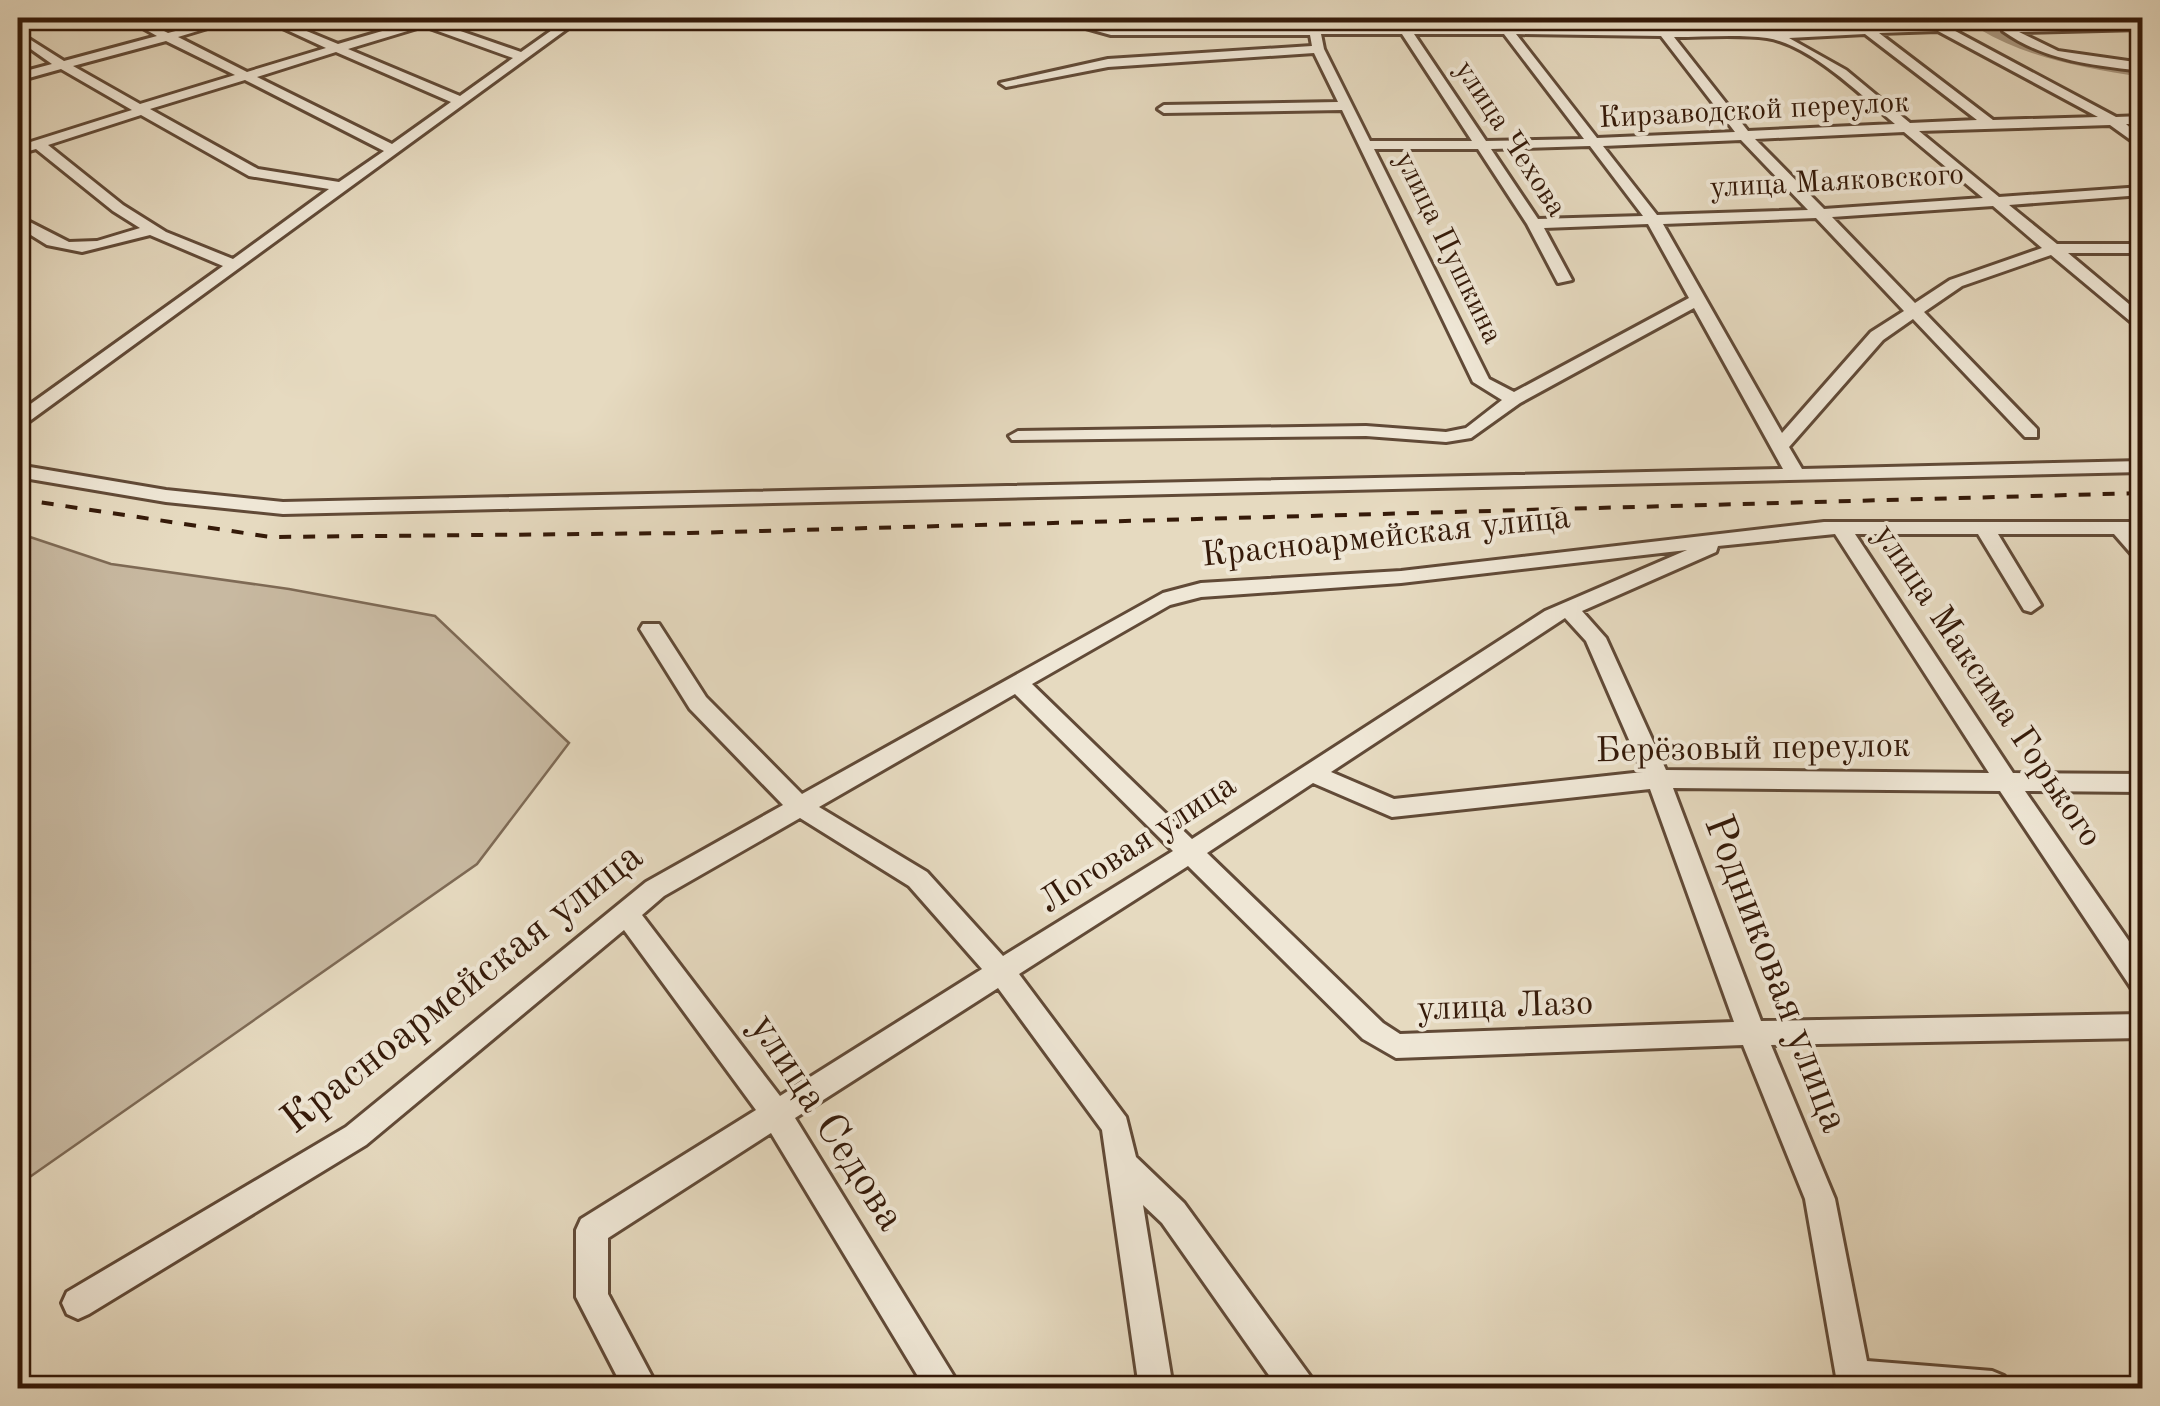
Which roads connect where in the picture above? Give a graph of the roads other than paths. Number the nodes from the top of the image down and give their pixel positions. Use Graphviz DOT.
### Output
graph roads {
  1 [pos="47,18"];
  2 [pos="130,18"];
  3 [pos="236,18"];
  4 [pos="266,18"];
  5 [pos="574,18"];
  6 [pos="1087,18"];
  7 [pos="1477,18"];
  8 [pos="1653,18"];
  9 [pos="1718,18"];
  10 [pos="1853,18"];
  11 [pos="419,20"];
  12 [pos="1936,22"];
  13 [pos="2006,23"];
  14 [pos="18,25"];
  15 [pos="1514,26"];
  16 [pos="2142,26"];
  17 [pos="1485,30"];
  18 [pos="1866,30"];
  19 [pos="1406,31"];
  20 [pos="1663,31"];
  21 [pos="1315,32"];
  22 [pos="1727,34"];
  23 [pos="1770,35"];
  24 [pos="18,36"];
  25 [pos="165,37"];
  26 [pos="1318,48"];
  27 [pos="333,49"];
  28 [pos="522,57"];
  29 [pos="62,65"];
  30 [pos="2142,67"];
  31 [pos="18,77"];
  32 [pos="243,77"];
  33 [pos="1006,83"];
  34 [pos="460,102"];
  35 [pos="1348,106"];
  36 [pos="140,108"];
  37 [pos="1164,108"];
  38 [pos="2112,120"];
  39 [pos="2142,120"];
  40 [pos="1989,123"];
  41 [pos="1909,129"];
  42 [pos="1744,136"];
  43 [pos="39,144"];
  44 [pos="1594,144"];
  45 [pos="2142,144"];
  46 [pos="1368,145"];
  47 [pos="1484,147"];
  48 [pos="18,150"];
  49 [pos="393,150"];
  50 [pos="341,187"];
  51 [pos="2142,192"];
  52 [pos="1995,200"];
  53 [pos="1818,214"];
  54 [pos="1652,218"];
  55 [pos="18,220"];
  56 [pos="1534,224"];
  57 [pos="152,229"];
  58 [pos="2142,248"];
  59 [pos="2053,250"];
  60 [pos="234,264"];
  61 [pos="1564,280"];
  62 [pos="1699,299"];
  63 [pos="1916,311"];
  64 [pos="2142,324"];
  65 [pos="1514,399"];
  66 [pos="18,421"];
  67 [pos="2031,433"];
  68 [pos="1018,436"];
  69 [pos="1782,445"];
  70 [pos="2142,467"];
  71 [pos="18,471"];
  72 [pos="1796,475"];
  73 [pos="1841,528"];
  74 [pos="1984,528"];
  75 [pos="2119,528"];
  76 [pos="2142,528"];
  77 [pos="1733,538"];
  78 [pos="2142,554"];
  79 [pos="2031,605"];
  80 [pos="1568,608"];
  81 [pos="652,629"];
  82 [pos="1017,683"];
  83 [pos="1312,772"];
  84 [pos="1658,779"];
  85 [pos="2006,782"];
  86 [pos="2142,783"];
  87 [pos="799,806"];
  88 [pos="1189,853"];
  89 [pos="626,913"];
  90 [pos="1002,972"];
  91 [pos="2142,980"];
  92 [pos="2142,1026"];
  93 [pos="1752,1033"];
  94 [pos="776,1114"];
  95 [pos="1122,1164"];
  96 [pos="78,1303"];
  97 [pos="1856,1383"];
  98 [pos="641,1388"];
  99 [pos="944,1388"];
  100 [pos="1156,1388"];
  101 [pos="1298,1388"];
  102 [pos="1992,1388"];
  1 -- 14 [label="street"];
  2 -- 25 [label="street"];
  3 -- 25 [label="street"];
  4 -- 27 [label="street"];
  5 -- 28 [label="street"];
  6 -- 21 [label="street"];
  7 -- 17 [label="street"];
  8 -- 20 [label="street"];
  9 -- 22 [label="street"];
  10 -- 18 [label="street"];
  11 -- 27 [label="street"];
  11 -- 28 [label="street"];
  12 -- 18 [label="street"];
  12 -- 38 [label="street"];
  13 -- 16 [label="street"];
  13 -- 30 [label="street"];
  15 -- 17 [label="street"];
  15 -- 20 [label="street"];
  15 -- 44 [label="street"];
  17 -- 19 [label="street"];
  18 -- 23 [label="street"];
  18 -- 40 [label="street"];
  19 -- 21 [label="street"];
  19 -- 47 [label="street, улица Чехова"];
  20 -- 22 [label="street"];
  20 -- 42 [label="street"];
  21 -- 26 [label="street, улица Пушкина"];
  22 -- 23 [label="street"];
  23 -- 41 [label="street"];
  24 -- 29 [label="street"];
  25 -- 29 [label="street"];
  25 -- 32 [label="street"];
  26 -- 33 [label="street"];
  26 -- 35 [label="street, улица Пушкина"];
  27 -- 32 [label="street"];
  27 -- 34 [label="street"];
  28 -- 34 [label="street"];
  29 -- 31 [label="street"];
  29 -- 36 [label="street"];
  32 -- 36 [label="street"];
  32 -- 49 [label="street"];
  34 -- 49 [label="street"];
  35 -- 37 [label="street"];
  35 -- 46 [label="street, улица Пушкина"];
  36 -- 43 [label="street"];
  36 -- 50 [label="street"];
  38 -- 39 [label="street, Кирзаводской переулок"];
  38 -- 40 [label="street, Кирзаводской переулок"];
  38 -- 45 [label="street"];
  40 -- 41 [label="street, Кирзаводской переулок"];
  41 -- 42 [label="street, Кирзаводской переулок"];
  41 -- 52 [label="street"];
  42 -- 44 [label="street, Кирзаводской переулок"];
  42 -- 53 [label="street"];
  43 -- 48 [label="street"];
  43 -- 57 [label="street"];
  44 -- 47 [label="street, Кирзаводской переулок"];
  44 -- 54 [label="street"];
  46 -- 47 [label="street, Кирзаводской переулок"];
  46 -- 65 [label="street, улица Пушкина"];
  47 -- 56 [label="street, улица Чехова"];
  49 -- 50 [label="street"];
  50 -- 60 [label="street"];
  51 -- 52 [label="street, улица Маяковского"];
  52 -- 53 [label="street, улица Маяковского"];
  52 -- 59 [label="street"];
  53 -- 54 [label="street, улица Маяковского"];
  53 -- 63 [label="street"];
  54 -- 56 [label="street, улица Маяковского"];
  54 -- 62 [label="street"];
  55 -- 57 [label="street"];
  56 -- 61 [label="street, улица Чехова"];
  57 -- 60 [label="street"];
  58 -- 59 [label="street"];
  59 -- 63 [label="street"];
  59 -- 64 [label="street"];
  60 -- 66 [label="street"];
  62 -- 65 [label="street"];
  62 -- 69 [label="street"];
  63 -- 67 [label="street"];
  63 -- 69 [label="street"];
  65 -- 68 [label="street"];
  69 -- 72 [label="street"];
  70 -- 72 [label="street"];
  71 -- 72 [label="street"];
  73 -- 74 [label="street, Красноармейская улица"];
  73 -- 77 [label="street, Красноармейская улица"];
  73 -- 85 [label="street, улица Максима Горького"];
  74 -- 75 [label="street, Красноармейская улица"];
  74 -- 79 [label="street"];
  75 -- 76 [label="street, Красноармейская улица"];
  75 -- 78 [label="street"];
  77 -- 80 [label="street, Логовая улица"];
  77 -- 82 [label="street, Красноармейская улица"];
  80 -- 83 [label="street, Логовая улица"];
  80 -- 84 [label="street, Родниковая улица"];
  81 -- 87 [label="street"];
  82 -- 87 [label="street, Красноармейская улица"];
  82 -- 88 [label="street, улица Лазо"];
  83 -- 84 [label="street, Берёзовый переулок"];
  83 -- 88 [label="street, Логовая улица"];
  84 -- 85 [label="street, Берёзовый переулок"];
  84 -- 93 [label="street, Родниковая улица"];
  85 -- 86 [label="street, Берёзовый переулок"];
  85 -- 91 [label="street, улица Максима Горького"];
  87 -- 89 [label="street, Красноармейская улица"];
  87 -- 90 [label="street"];
  88 -- 90 [label="street, Логовая улица"];
  88 -- 93 [label="street, улица Лазо"];
  89 -- 94 [label="street, улица Седова"];
  89 -- 96 [label="street, Красноармейская улица"];
  90 -- 94 [label="street, Логовая улица"];
  90 -- 95 [label="street"];
  92 -- 93 [label="street, улица Лазо"];
  93 -- 97 [label="street, Родниковая улица"];
  94 -- 98 [label="street, Логовая улица"];
  94 -- 99 [label="street, улица Седова"];
  95 -- 100 [label="street"];
  95 -- 101 [label="street"];
  97 -- 102 [label="street"];
}
